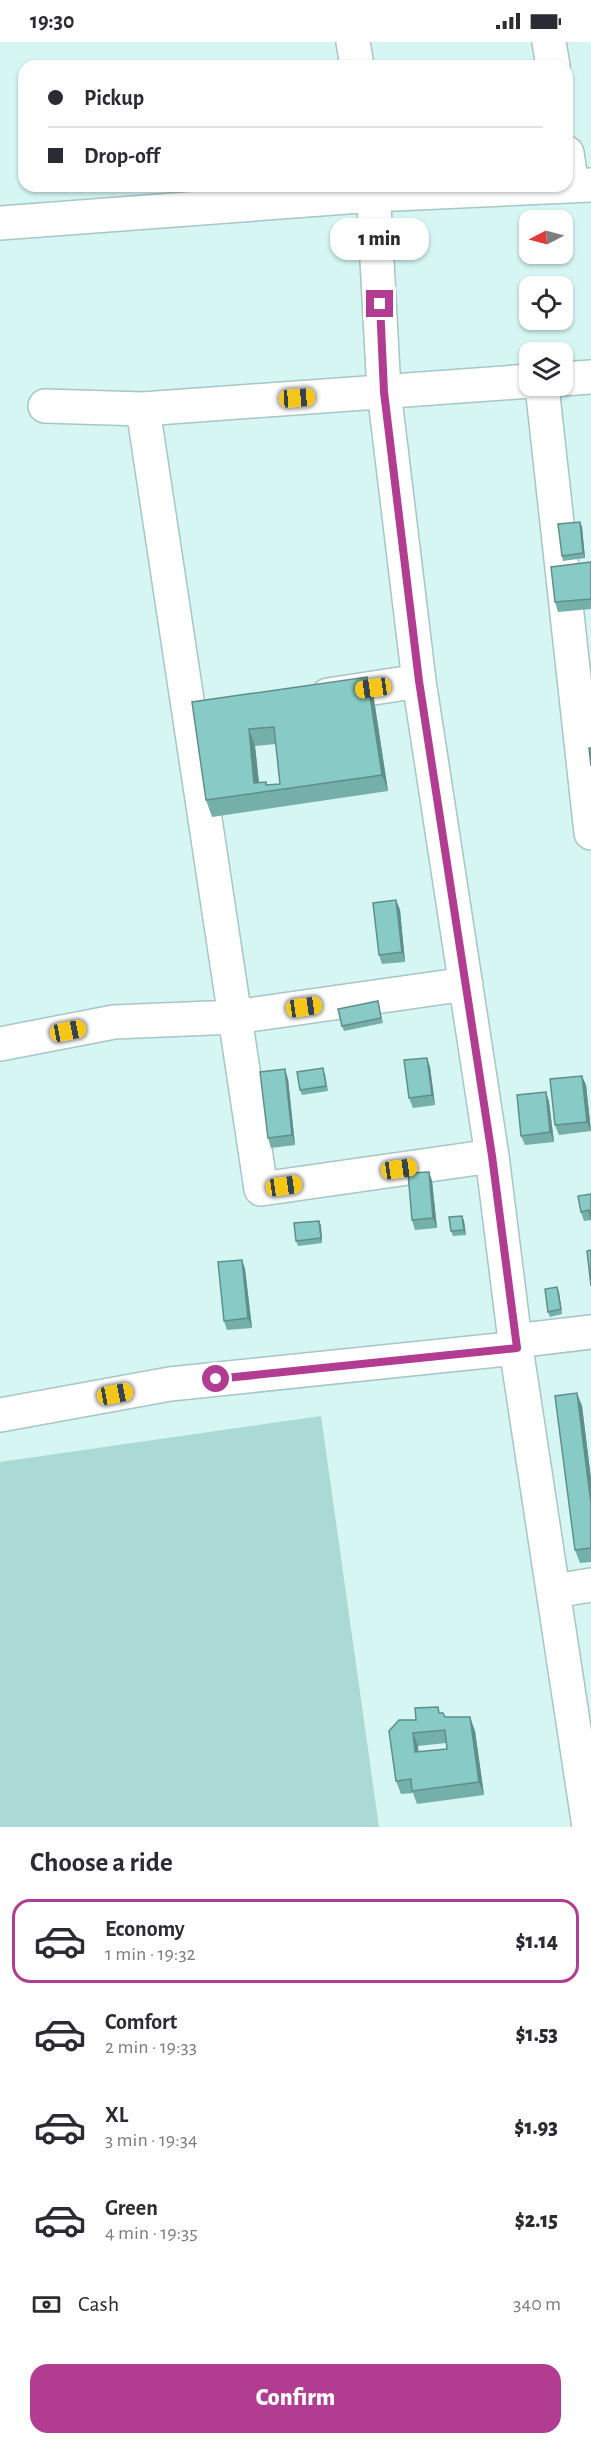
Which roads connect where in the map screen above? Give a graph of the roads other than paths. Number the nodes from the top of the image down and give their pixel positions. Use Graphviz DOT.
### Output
graph roads {
  1 [pos="353,42"];
  2 [pos="549,42"];
  3 [pos="356,60"];
  4 [pos="552,60"];
  5 [pos="573,166"];
  6 [pos="582,186"];
  7 [pos="362,192"];
  8 [pos="374,192"];
  9 [pos="0,223"];
  10 [pos="591,377"];
  11 [pos="573,378"];
  12 [pos="519,382"];
  13 [pos="384,392"];
  14 [pos="543,396"];
  15 [pos="45,406"];
  16 [pos="143,409"];
  17 [pos="419,681"];
  18 [pos="293,700"];
  19 [pos="224,710"];
  20 [pos="190,715"];
  21 [pos="591,833"];
  22 [pos="466,984"];
  23 [pos="235,1017"];
  24 [pos="0,1044"];
  25 [pos="492,1156"];
  26 [pos="591,1332"];
  27 [pos="516,1344"];
  28 [pos="0,1415"];
  29 [pos="591,1585"];
  30 [pos="554,1592"];
  31 [pos="587,1786"];
  32 [pos="589,1827"];
  1 -- 3 [label="street"];
  2 -- 4 [label="street"];
  5 -- 6 [label="street"];
  7 -- 9 [label="street"];
  8 -- 13 [label="street"];
  10 -- 11 [label="street"];
  12 -- 13 [label="street"];
  13 -- 16 [label="street"];
  13 -- 17 [label="street"];
  14 -- 21 [label="street"];
  15 -- 16 [label="street"];
  16 -- 20 [label="street"];
  17 -- 18 [label="street"];
  17 -- 22 [label="street"];
  19 -- 20 [label="street"];
  20 -- 23 [label="street"];
  22 -- 23 [label="street"];
  22 -- 25 [label="street"];
  23 -- 24 [label="street"];
  23 -- 25 [label="street"];
  25 -- 27 [label="street"];
  26 -- 27 [label="street"];
  27 -- 28 [label="street"];
  27 -- 30 [label="street"];
  29 -- 30 [label="street"];
  30 -- 31 [label="street"];
  31 -- 32 [label="street"];
}
